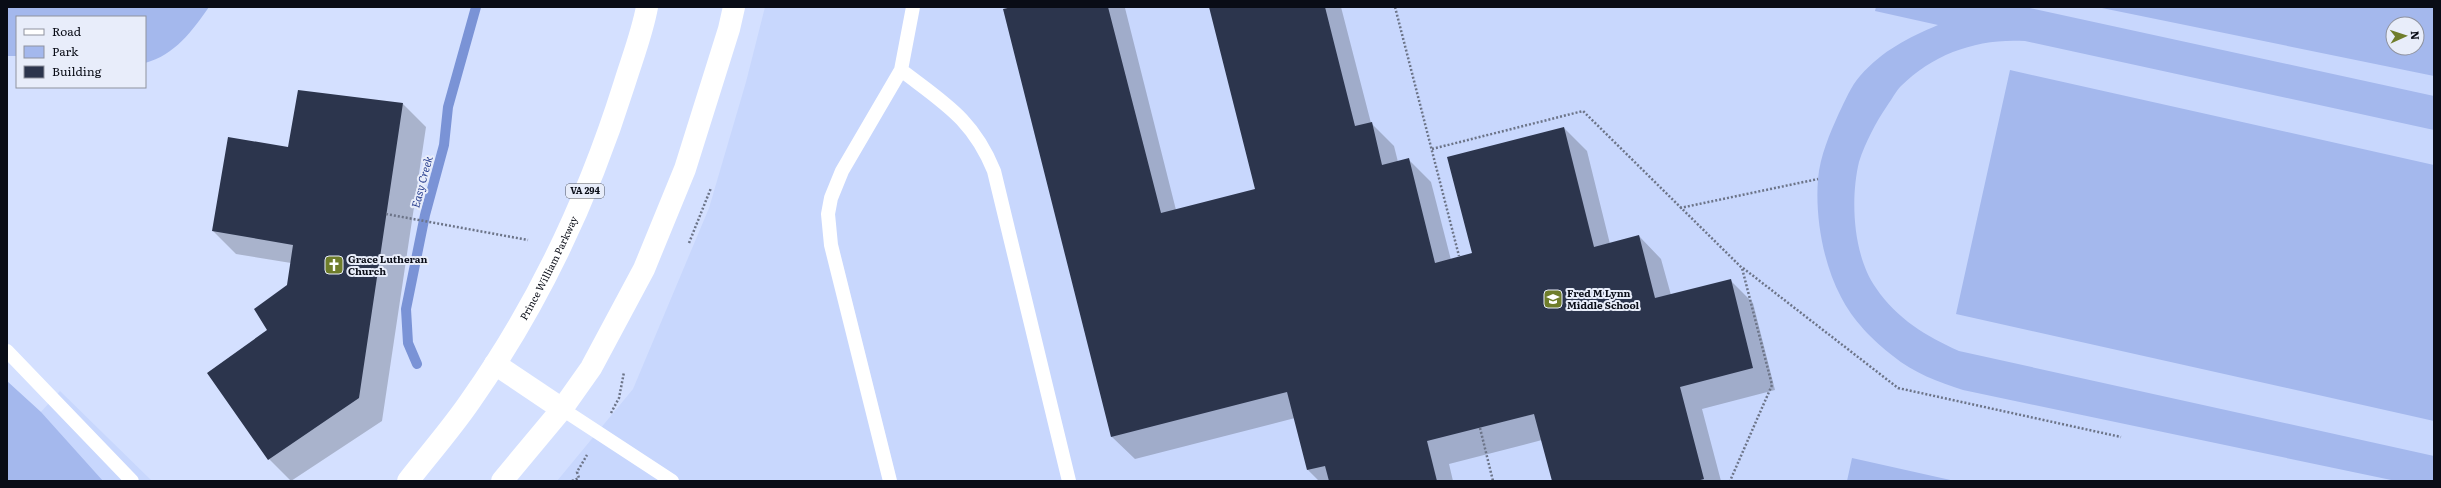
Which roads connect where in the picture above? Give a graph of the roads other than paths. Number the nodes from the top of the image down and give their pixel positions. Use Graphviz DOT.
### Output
graph roads {
  1 [pos="647,7"];
  2 [pos="734,7"];
  3 [pos="913,7"];
  4 [pos="901,70"];
  5 [pos="7,351"];
  6 [pos="495,364"];
  7 [pos="562,409"];
  8 [pos="132,481"];
  9 [pos="408,481"];
  10 [pos="502,481"];
  11 [pos="672,481"];
  12 [pos="890,481"];
  13 [pos="1069,481"];
  1 -- 6 [label="main road, Prince William Parkway / VA 294"];
  2 -- 7 [label="main road"];
  3 -- 4 [label="lane"];
  4 -- 12 [label="lane"];
  4 -- 13 [label="lane"];
  5 -- 8 [label="lane"];
  6 -- 7 [label="main road"];
  6 -- 9 [label="main road, Prince William Parkway / VA 294"];
  7 -- 10 [label="main road"];
  7 -- 11 [label="lane"];
}
